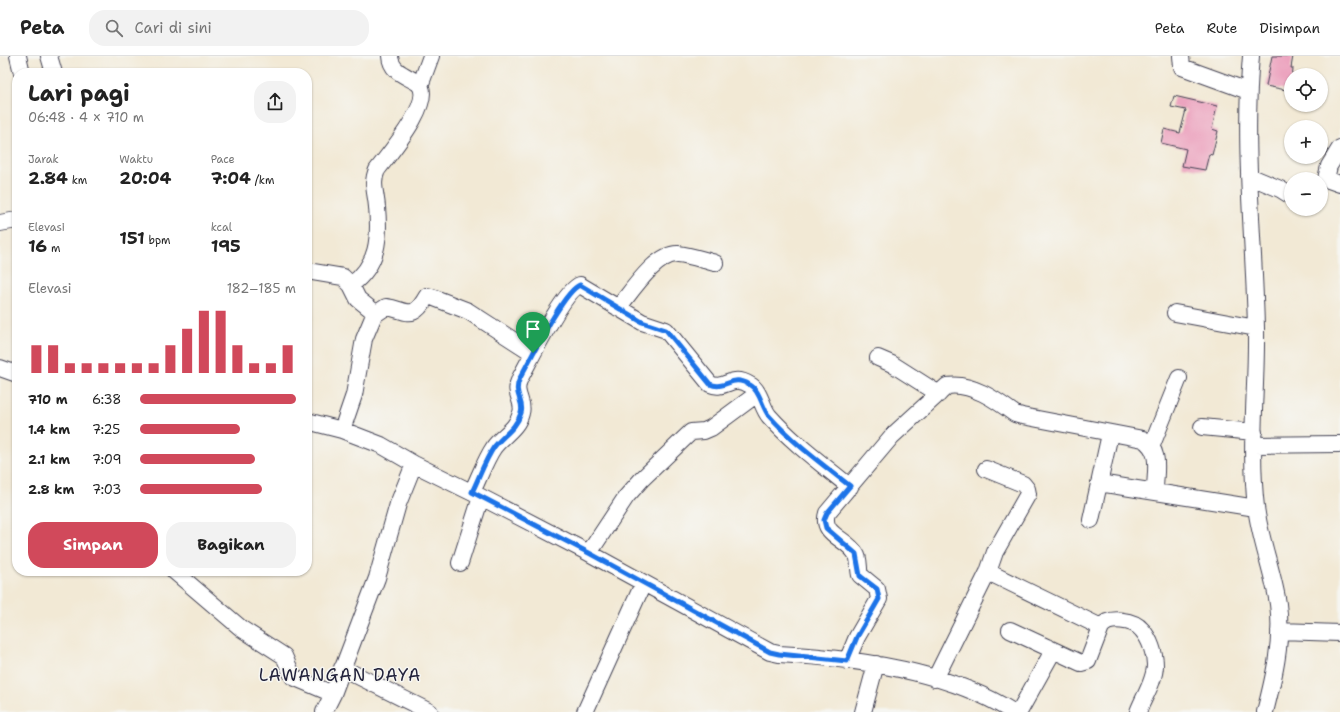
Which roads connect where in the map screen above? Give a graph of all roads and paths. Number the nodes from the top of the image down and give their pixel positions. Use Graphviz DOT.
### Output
graph roads {
  1 [pos="18,56"];
  2 [pos="49,56"];
  3 [pos="390,56"];
  4 [pos="430,56"];
  5 [pos="1181,56"];
  6 [pos="1251,56"];
  7 [pos="21,68"];
  8 [pos="53,68"];
  9 [pos="420,86"];
  10 [pos="1248,91"];
  11 [pos="1340,148"];
  12 [pos="1249,176"];
  13 [pos="1329,183"];
  14 [pos="1284,192"];
  15 [pos="12,221"];
  16 [pos="0,223"];
  17 [pos="715,263"];
  18 [pos="312,271"];
  19 [pos="351,285"];
  20 [pos="618,308"];
  21 [pos="1176,313"];
  22 [pos="374,315"];
  23 [pos="1256,328"];
  24 [pos="533,353"];
  25 [pos="878,358"];
  26 [pos="0,368"];
  27 [pos="12,372"];
  28 [pos="1179,378"];
  29 [pos="757,394"];
  30 [pos="939,394"];
  31 [pos="312,422"];
  32 [pos="1202,427"];
  33 [pos="342,430"];
  34 [pos="1110,434"];
  35 [pos="1254,438"];
  36 [pos="1340,444"];
  37 [pos="1152,445"];
  38 [pos="414,464"];
  39 [pos="986,468"];
  40 [pos="1099,483"];
  41 [pos="850,486"];
  42 [pos="1155,491"];
  43 [pos="477,494"];
  44 [pos="1256,508"];
  45 [pos="1091,520"];
  46 [pos="589,553"];
  47 [pos="460,563"];
  48 [pos="988,572"];
  49 [pos="180,576"];
  50 [pos="643,584"];
  51 [pos="1100,627"];
  52 [pos="1010,630"];
  53 [pos="1279,631"];
  54 [pos="1340,633"];
  55 [pos="1053,651"];
  56 [pos="847,661"];
  57 [pos="876,664"];
  58 [pos="342,668"];
  59 [pos="935,680"];
  60 [pos="333,694"];
  61 [pos="324,712"];
  62 [pos="430,712"];
  63 [pos="585,712"];
  64 [pos="863,712"];
  65 [pos="1013,712"];
  66 [pos="1019,712"];
  67 [pos="1138,712"];
  68 [pos="1265,712"];
  1 -- 7 [label="street"];
  2 -- 8 [label="street"];
  3 -- 9 [label="street"];
  4 -- 9 [label="street"];
  5 -- 10 [label="street"];
  6 -- 10 [label="street"];
  9 -- 19 [label="street"];
  10 -- 12 [label="street"];
  11 -- 13 [label="street"];
  12 -- 14 [label="street"];
  12 -- 23 [label="street"];
  15 -- 16 [label="street"];
  17 -- 20 [label="street"];
  18 -- 19 [label="street"];
  19 -- 22 [label="street"];
  20 -- 24 [label="street"];
  20 -- 29 [label="street"];
  21 -- 23 [label="street"];
  22 -- 24 [label="street"];
  22 -- 33 [label="street"];
  23 -- 35 [label="street"];
  24 -- 43 [label="street"];
  25 -- 30 [label="street"];
  26 -- 27 [label="street"];
  28 -- 37 [label="street"];
  29 -- 41 [label="street"];
  29 -- 46 [label="street"];
  30 -- 34 [label="street"];
  30 -- 41 [label="street"];
  31 -- 33 [label="street"];
  32 -- 35 [label="street"];
  33 -- 38 [label="street"];
  34 -- 37 [label="street"];
  34 -- 40 [label="street"];
  35 -- 36 [label="street"];
  35 -- 44 [label="street"];
  37 -- 42 [label="street"];
  38 -- 43 [label="street"];
  38 -- 58 [label="street"];
  39 -- 48 [label="street"];
  40 -- 42 [label="street"];
  40 -- 45 [label="street"];
  41 -- 56 [label="street"];
  42 -- 44 [label="street"];
  43 -- 46 [label="street"];
  43 -- 47 [label="street"];
  44 -- 53 [label="street"];
  46 -- 50 [label="street"];
  48 -- 51 [label="street"];
  48 -- 59 [label="street"];
  49 -- 60 [label="street"];
  50 -- 56 [label="street"];
  50 -- 63 [label="street"];
  51 -- 55 [label="street"];
  51 -- 67 [label="street"];
  52 -- 55 [label="street"];
  53 -- 54 [label="street"];
  53 -- 68 [label="street"];
  55 -- 66 [label="street"];
  56 -- 57 [label="street"];
  57 -- 59 [label="street"];
  57 -- 64 [label="street"];
  58 -- 60 [label="street"];
  58 -- 62 [label="street"];
  59 -- 65 [label="street"];
  60 -- 61 [label="street"];
}
